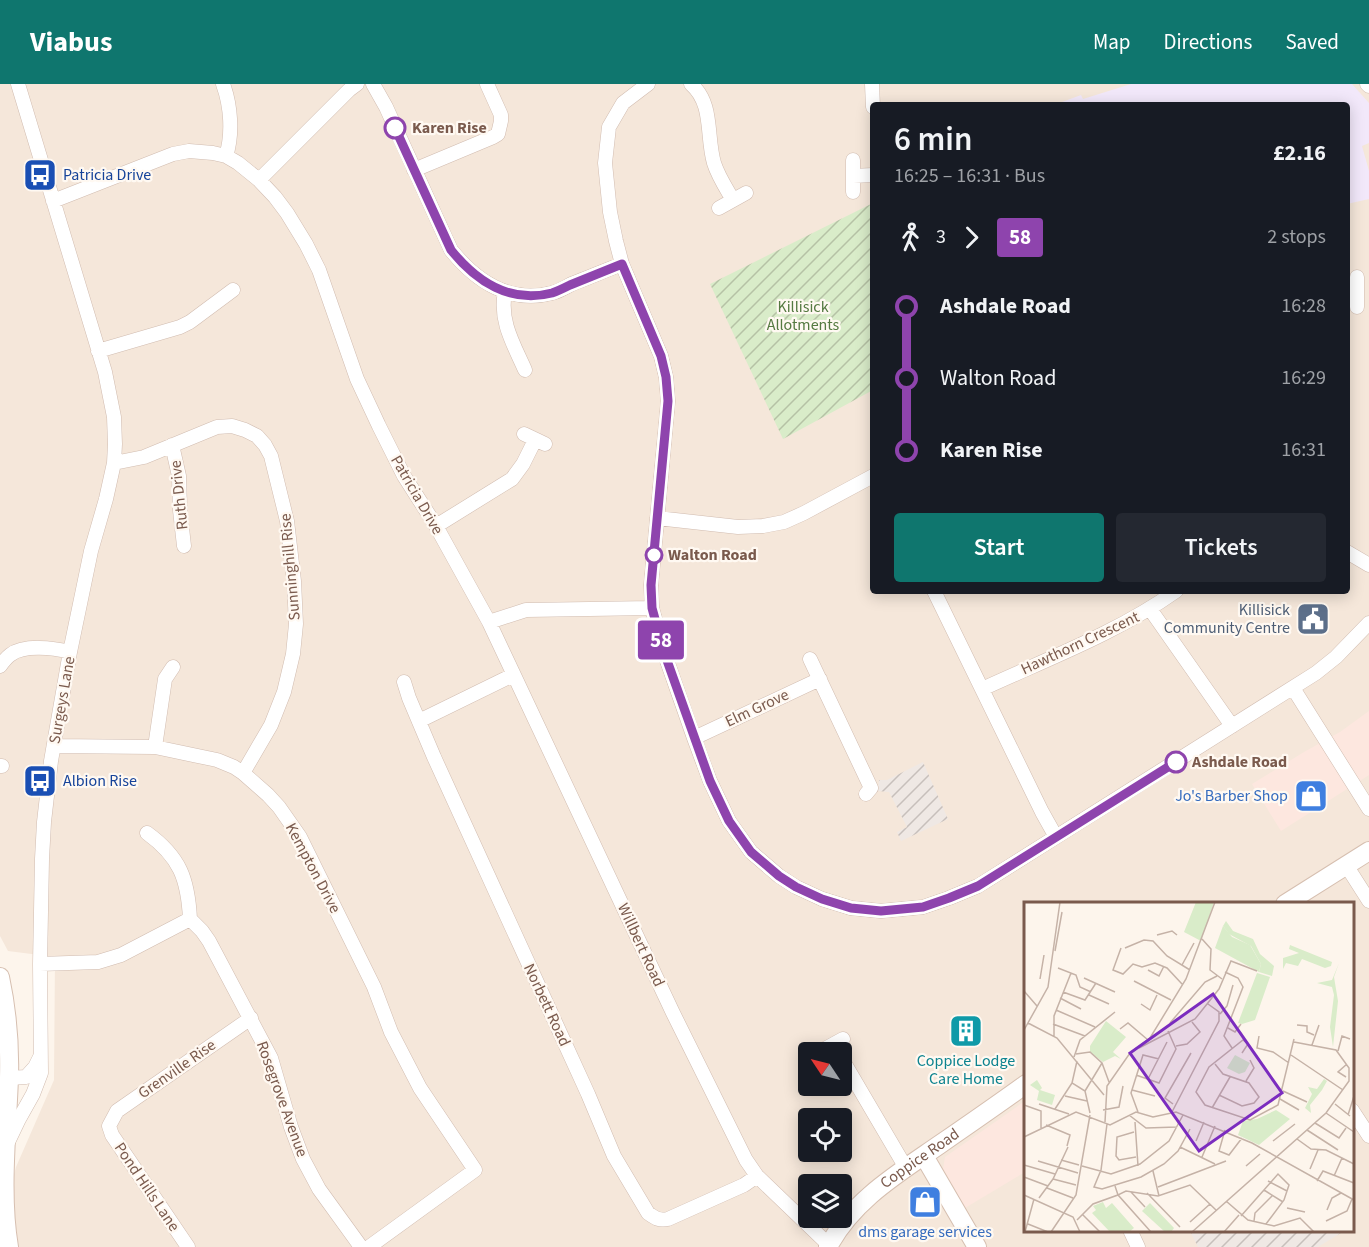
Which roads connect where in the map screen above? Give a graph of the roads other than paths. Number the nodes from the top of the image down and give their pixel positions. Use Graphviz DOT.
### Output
graph roads {
  1 [pos="18,84"];
  2 [pos="223,84"];
  3 [pos="357,84"];
  4 [pos="373,84"];
  5 [pos="487,84"];
  6 [pos="648,84"];
  7 [pos="692,84"];
  8 [pos="872,84"];
  9 [pos="873,102"];
  10 [pos="226,156"];
  11 [pos="853,160"];
  12 [pos="414,170"];
  13 [pos="870,175"];
  14 [pos="853,176"];
  15 [pos="259,180"];
  16 [pos="853,192"];
  17 [pos="746,193"];
  18 [pos="733,200"];
  19 [pos="53,201"];
  20 [pos="719,208"];
  21 [pos="622,264"];
  22 [pos="1357,277"];
  23 [pos="233,290"];
  24 [pos="505,292"];
  25 [pos="1361,298"];
  26 [pos="98,351"];
  27 [pos="525,370"];
  28 [pos="535,440"];
  29 [pos="172,445"];
  30 [pos="114,463"];
  31 [pos="870,478"];
  32 [pos="657,518"];
  33 [pos="436,526"];
  34 [pos="184,546"];
  35 [pos="1350,554"];
  36 [pos="1369,565"];
  37 [pos="935,594"];
  38 [pos="1172,594"];
  39 [pos="652,608"];
  40 [pos="1150,609"];
  41 [pos="489,622"];
  42 [pos="1369,623"];
  43 [pos="70,652"];
  44 [pos="810,659"];
  45 [pos="0,666"];
  46 [pos="173,667"];
  47 [pos="513,675"];
  48 [pos="820,679"];
  49 [pos="405,682"];
  50 [pos="1293,688"];
  51 [pos="982,689"];
  52 [pos="419,721"];
  53 [pos="1232,726"];
  54 [pos="694,738"];
  55 [pos="54,746"];
  56 [pos="155,747"];
  57 [pos="243,773"];
  58 [pos="866,794"];
  59 [pos="1369,809"];
  60 [pos="147,833"];
  61 [pos="1056,837"];
  62 [pos="1369,851"];
  63 [pos="1346,865"];
  64 [pos="1369,901"];
  65 [pos="1287,902"];
  66 [pos="190,919"];
  67 [pos="40,964"];
  68 [pos="1,988"];
  69 [pos="251,1018"];
  70 [pos="41,1055"];
  71 [pos="852,1076"];
  72 [pos="1024,1085"];
  73 [pos="8,1087"];
  74 [pos="33,1094"];
  75 [pos="1354,1112"];
  76 [pos="109,1126"];
  77 [pos="1369,1136"];
  78 [pos="3,1152"];
  79 [pos="924,1156"];
  80 [pos="906,1168"];
  81 [pos="757,1176"];
  82 [pos="1131,1232"];
  83 [pos="828,1246"];
  84 [pos="9,1247"];
  85 [pos="188,1247"];
  86 [pos="361,1247"];
  87 [pos="369,1247"];
  88 [pos="977,1247"];
  89 [pos="1138,1247"];
  1 -- 19 [label="street, Surgeys Lane"];
  2 -- 10 [label="street"];
  3 -- 15 [label="street"];
  4 -- 12 [label="street"];
  5 -- 12 [label="street"];
  6 -- 21 [label="street"];
  7 -- 18 [label="street"];
  8 -- 9 [label="street"];
  10 -- 15 [label="street, Patricia Drive"];
  10 -- 19 [label="street, Patricia Drive"];
  11 -- 14 [label="street"];
  12 -- 24 [label="street"];
  13 -- 14 [label="street"];
  14 -- 16 [label="street"];
  15 -- 33 [label="street, Patricia Drive"];
  17 -- 18 [label="street"];
  18 -- 20 [label="street"];
  19 -- 26 [label="street, Surgeys Lane"];
  21 -- 24 [label="street"];
  21 -- 32 [label="street"];
  22 -- 25 [label="street"];
  23 -- 26 [label="street"];
  24 -- 27 [label="street"];
  26 -- 30 [label="street, Surgeys Lane"];
  28 -- 33 [label="street"];
  29 -- 30 [label="street, Sunninghill Rise"];
  29 -- 34 [label="street, Ruth Drive"];
  29 -- 57 [label="street, Sunninghill Rise"];
  30 -- 43 [label="street, Surgeys Lane"];
  31 -- 32 [label="street"];
  32 -- 39 [label="street"];
  33 -- 41 [label="street, Patricia Drive"];
  35 -- 36 [label="street"];
  37 -- 51 [label="street"];
  38 -- 40 [label="street, Hawthorn Crescent"];
  39 -- 41 [label="street"];
  39 -- 54 [label="street"];
  40 -- 51 [label="street, Hawthorn Crescent"];
  40 -- 53 [label="street"];
  41 -- 47 [label="street, Willbert Road"];
  42 -- 50 [label="street"];
  43 -- 45 [label="street"];
  43 -- 55 [label="street, Surgeys Lane"];
  44 -- 48 [label="street"];
  46 -- 56 [label="street"];
  47 -- 52 [label="street"];
  47 -- 81 [label="street, Willbert Road"];
  48 -- 54 [label="street, Elm Grove"];
  48 -- 58 [label="street"];
  49 -- 52 [label="street, Norbett Road"];
  50 -- 53 [label="street"];
  50 -- 59 [label="street"];
  51 -- 61 [label="street"];
  52 -- 81 [label="street, Norbett Road"];
  53 -- 61 [label="street"];
  54 -- 61 [label="street"];
  55 -- 56 [label="street, Kempton Drive"];
  55 -- 67 [label="street, Surgeys Lane"];
  56 -- 57 [label="street, Kempton Drive"];
  57 -- 87 [label="street, Kempton Drive"];
  60 -- 66 [label="street"];
  62 -- 63 [label="street"];
  63 -- 64 [label="street"];
  63 -- 65 [label="street"];
  66 -- 67 [label="street"];
  66 -- 69 [label="street, Rosegrove Avenue"];
  67 -- 70 [label="street, Surgeys Lane"];
  68 -- 73 [label="street"];
  69 -- 76 [label="street, Grenville Rise"];
  69 -- 86 [label="street, Rosegrove Avenue"];
  70 -- 73 [label="street"];
  70 -- 74 [label="street, Surgeys Lane"];
  71 -- 80 [label="street"];
  72 -- 79 [label="street, Coppice Road"];
  73 -- 74 [label="street"];
  73 -- 78 [label="street"];
  74 -- 78 [label="street, Surgeys Lane"];
  75 -- 77 [label="street"];
  76 -- 85 [label="street, Pond Hills Lane"];
  78 -- 84 [label="street"];
  79 -- 80 [label="street, Coppice Road"];
  79 -- 88 [label="street"];
  80 -- 83 [label="street, Coppice Road"];
  81 -- 83 [label="street, Willbert Road"];
  82 -- 89 [label="street"];
}
